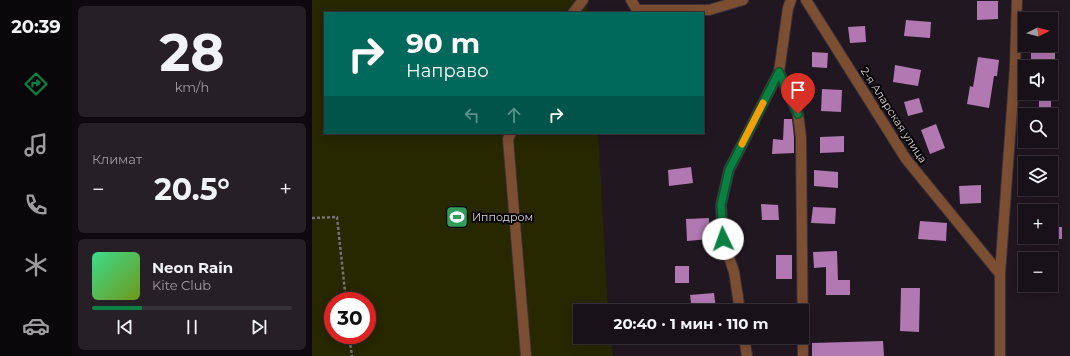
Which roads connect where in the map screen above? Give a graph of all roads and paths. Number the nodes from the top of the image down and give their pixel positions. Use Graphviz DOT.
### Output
graph roads {
  1 [pos="582,0"];
  2 [pos="631,0"];
  3 [pos="743,0"];
  4 [pos="791,0"];
  5 [pos="806,0"];
  6 [pos="1017,0"];
  7 [pos="574,12"];
  8 [pos="779,72"];
  9 [pos="510,134"];
  10 [pos="312,218"];
  11 [pos="1000,274"];
  12 [pos="345,292"];
  13 [pos="739,304"];
  14 [pos="350,344"];
  15 [pos="745,344"];
  16 [pos="352,356"];
  17 [pos="526,356"];
  18 [pos="747,356"];
  19 [pos="802,356"];
  20 [pos="1000,356"];
  1 -- 7 [label="street"];
  2 -- 3 [label="street"];
  4 -- 8 [label="street"];
  5 -- 11 [label="street, 2-я Аларская улица"];
  6 -- 11 [label="street"];
  8 -- 13 [label="street"];
  8 -- 19 [label="street"];
  9 -- 17 [label="street"];
  10 -- 12 [label="path"];
  11 -- 20 [label="street"];
  14 -- 16 [label="path"];
  15 -- 18 [label="street"];
}
